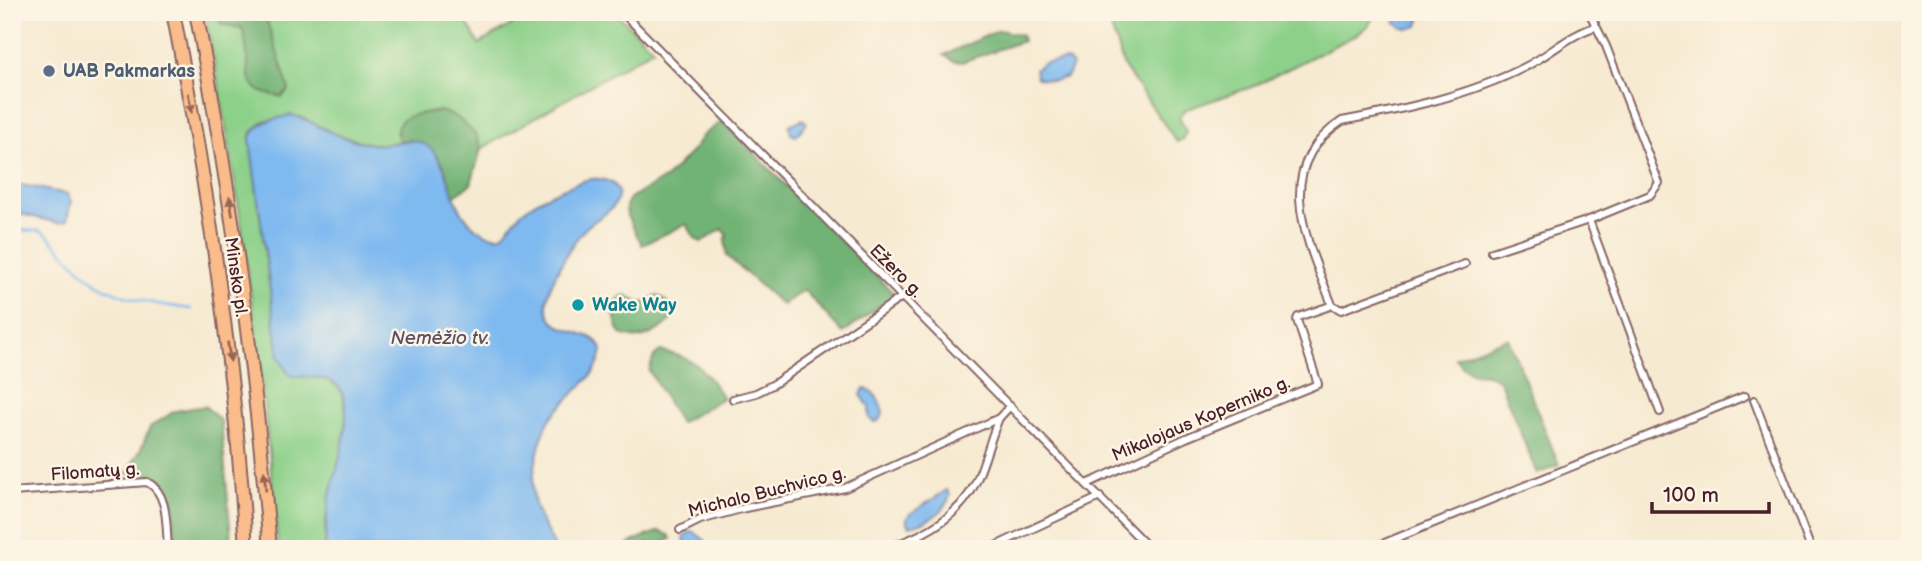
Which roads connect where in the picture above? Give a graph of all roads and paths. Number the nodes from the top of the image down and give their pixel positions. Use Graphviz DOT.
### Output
graph roads {
  1 [pos="173,12"];
  2 [pos="197,12"];
  3 [pos="622,12"];
  4 [pos="1589,12"];
  5 [pos="1595,27"];
  6 [pos="1589,220"];
  7 [pos="1492,253"];
  8 [pos="1465,264"];
  9 [pos="902,297"];
  10 [pos="1331,304"];
  11 [pos="1745,396"];
  12 [pos="733,399"];
  13 [pos="1754,400"];
  14 [pos="1010,406"];
  15 [pos="1660,412"];
  16 [pos="999,418"];
  17 [pos="1087,484"];
  18 [pos="12,492"];
  19 [pos="1100,497"];
  20 [pos="680,530"];
  21 [pos="168,549"];
  22 [pos="246,549"];
  23 [pos="270,549"];
  24 [pos="884,549"];
  25 [pos="989,549"];
  26 [pos="1150,549"];
  27 [pos="1370,549"];
  28 [pos="1811,549"];
  1 -- 22 [label="highway, Minsko pl., one-way"];
  23 -- 2 [label="highway, Minsko pl., one-way"];
  3 -- 9 [label="street, Ežero g."];
  4 -- 5 [label="street"];
  5 -- 6 [label="street"];
  5 -- 10 [label="street"];
  6 -- 7 [label="street"];
  6 -- 15 [label="street"];
  8 -- 10 [label="street"];
  9 -- 12 [label="street"];
  9 -- 14 [label="street, Ežero g."];
  10 -- 17 [label="street, Mikalojaus Koperniko g."];
  11 -- 27 [label="street"];
  13 -- 28 [label="street"];
  14 -- 16 [label="street, Michalo Buchvico g."];
  14 -- 17 [label="street, Ežero g."];
  16 -- 20 [label="street, Michalo Buchvico g."];
  16 -- 24 [label="street"];
  17 -- 19 [label="street, Ežero g."];
  18 -- 21 [label="street, Filomatų g."];
  19 -- 25 [label="street"];
  19 -- 26 [label="street, Ežero g."];
}
